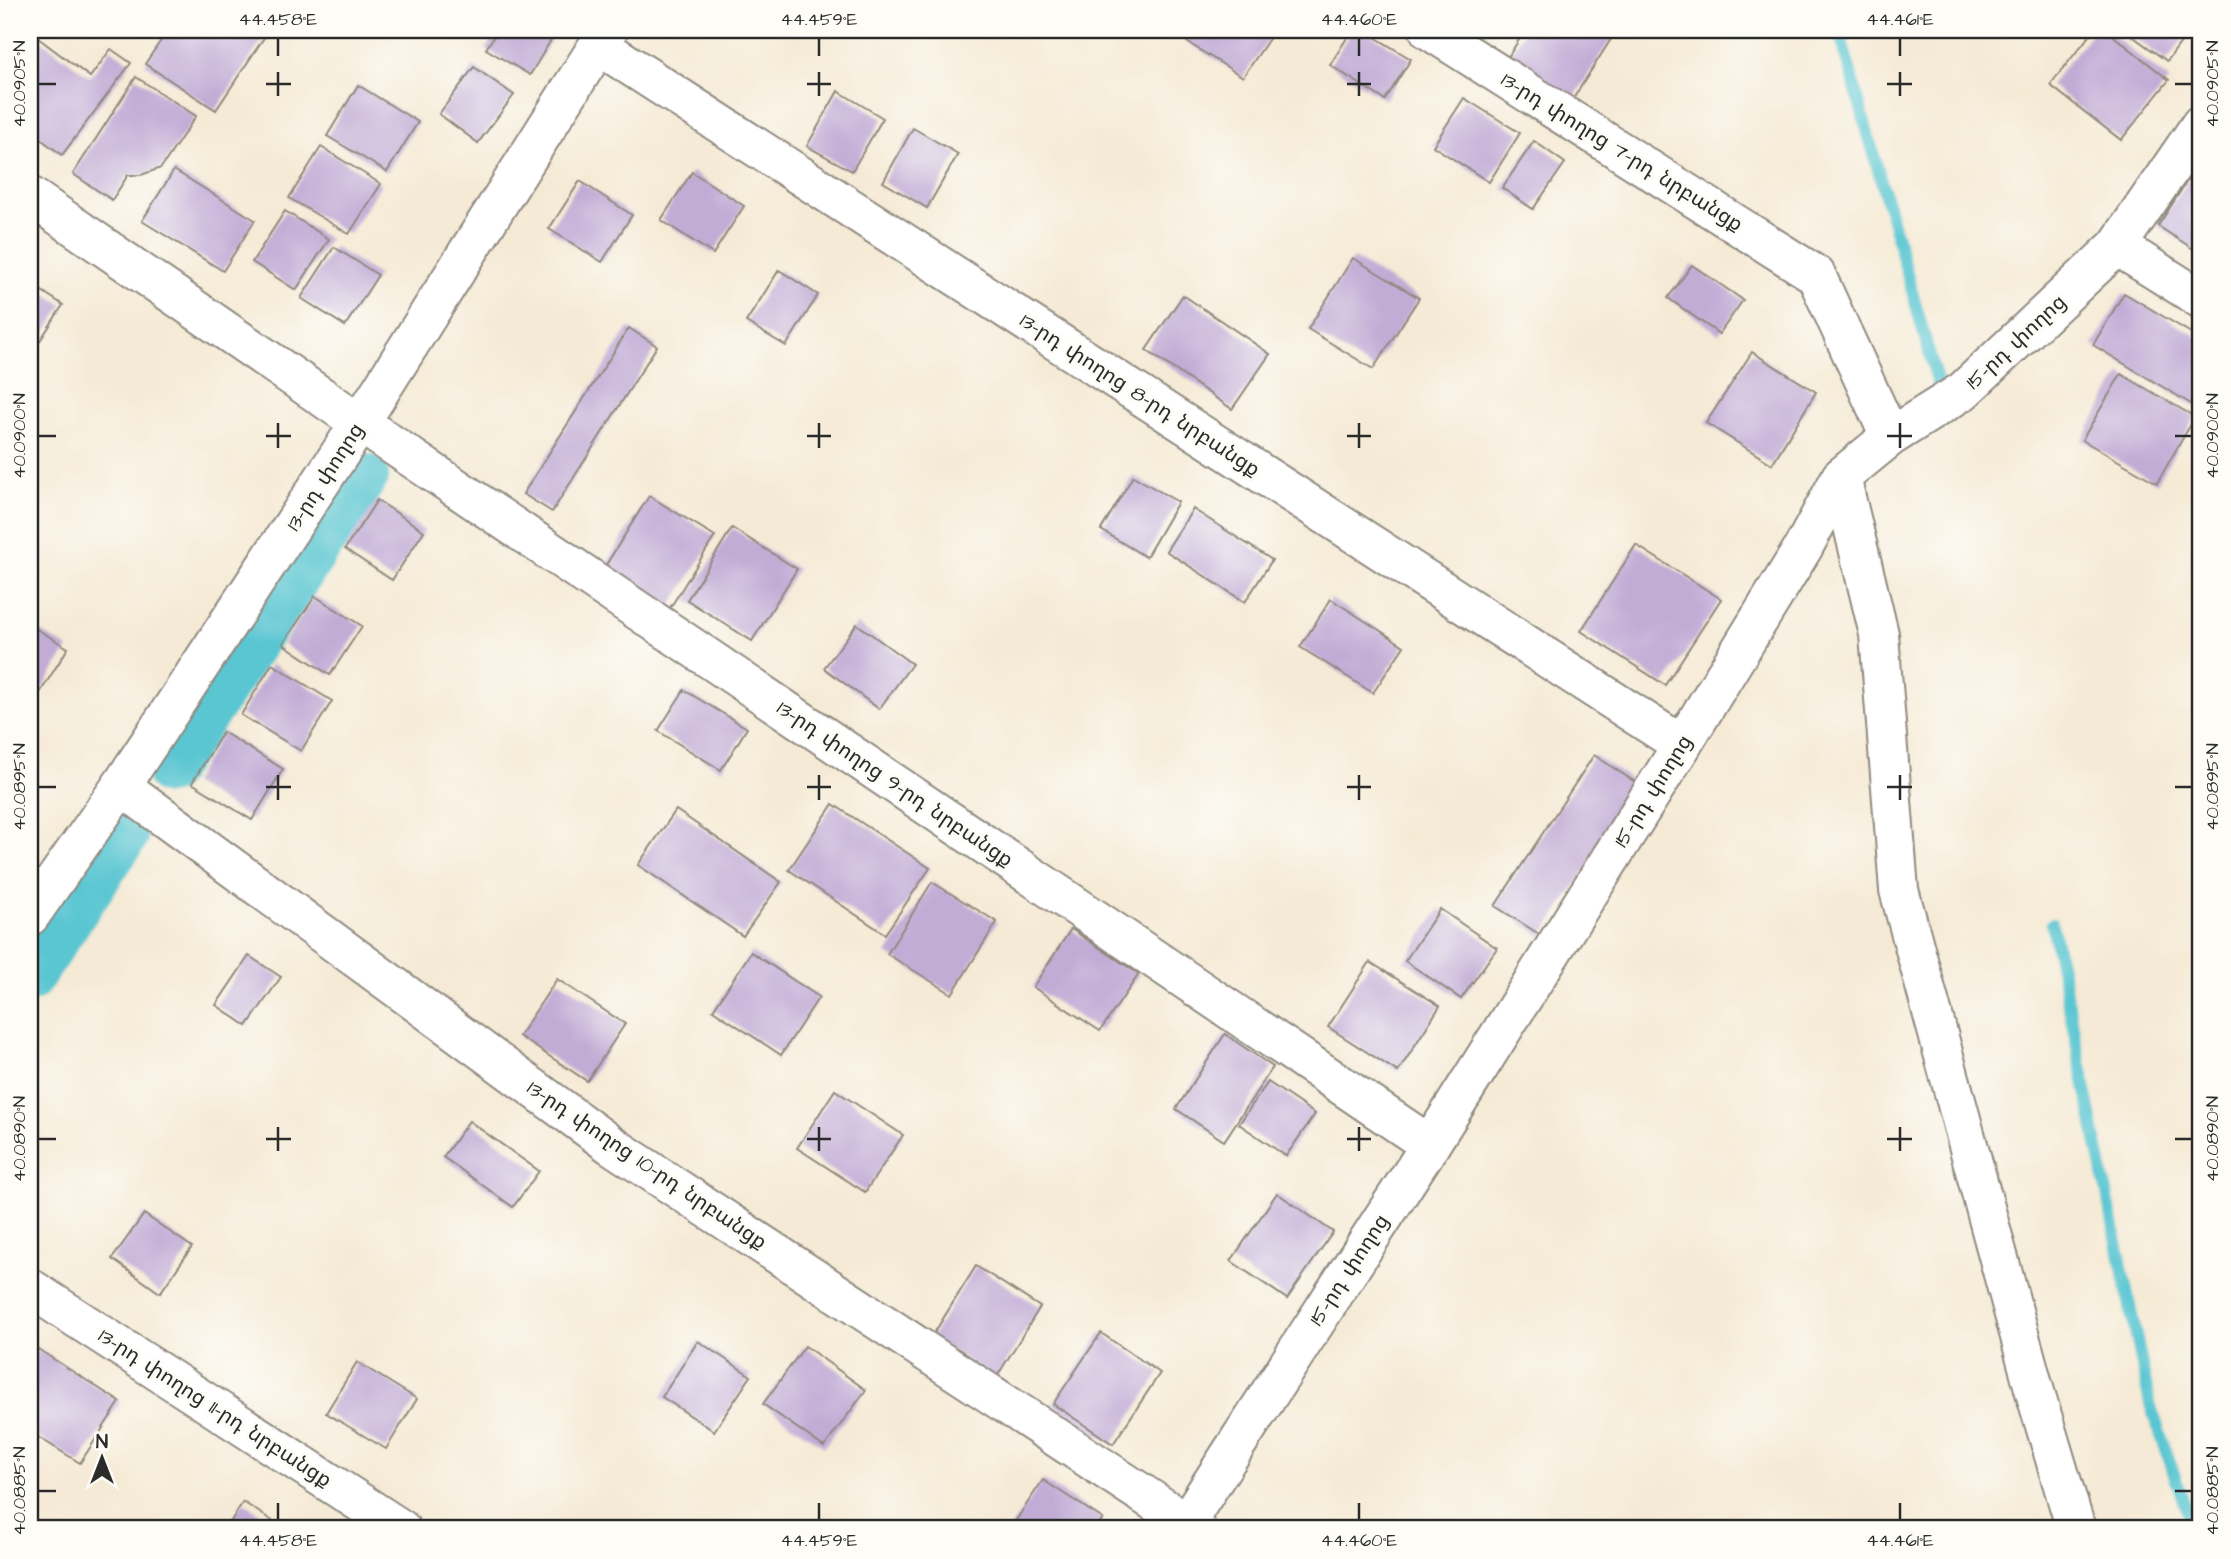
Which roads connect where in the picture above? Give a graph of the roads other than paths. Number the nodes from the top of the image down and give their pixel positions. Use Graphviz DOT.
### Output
graph roads {
  1 [pos="1429,30"];
  2 [pos="603,37"];
  3 [pos="2201,124"];
  4 [pos="30,196"];
  5 [pos="2117,246"];
  6 [pos="2201,299"];
  7 [pos="360,423"];
  8 [pos="1891,437"];
  9 [pos="1841,477"];
  10 [pos="1682,745"];
  11 [pos="121,786"];
  12 [pos="30,916"];
  13 [pos="1430,1145"];
  14 [pos="30,1288"];
  15 [pos="1188,1527"];
  16 [pos="401,1529"];
  17 [pos="2076,1529"];
  1 -- 8 [label="street, 13-րդ փողոց 7-րդ նրբանցք"];
  2 -- 7 [label="street, 13-րդ փողոց"];
  2 -- 10 [label="street, 13-րդ փողոց 8-րդ նրբանցք"];
  3 -- 5 [label="street, 15-րդ փողոց"];
  4 -- 7 [label="street, 13-րդ փողոց 9-րդ նրբանցք"];
  5 -- 6 [label="street"];
  5 -- 8 [label="street, 15-րդ փողոց"];
  7 -- 11 [label="street, 13-րդ փողոց"];
  7 -- 13 [label="street, 13-րդ փողոց 9-րդ նրբանցք"];
  8 -- 9 [label="street, 15-րդ փողոց"];
  9 -- 10 [label="street, 15-րդ փողոց"];
  9 -- 17 [label="street"];
  10 -- 13 [label="street, 15-րդ փողոց"];
  11 -- 12 [label="street, 13-րդ փողոց"];
  11 -- 15 [label="street, 13-րդ փողոց 10-րդ նրբանցք"];
  13 -- 15 [label="street, 15-րդ փողոց"];
  14 -- 16 [label="street, 13-րդ փողոց 11-րդ նրբանցք"];
}
